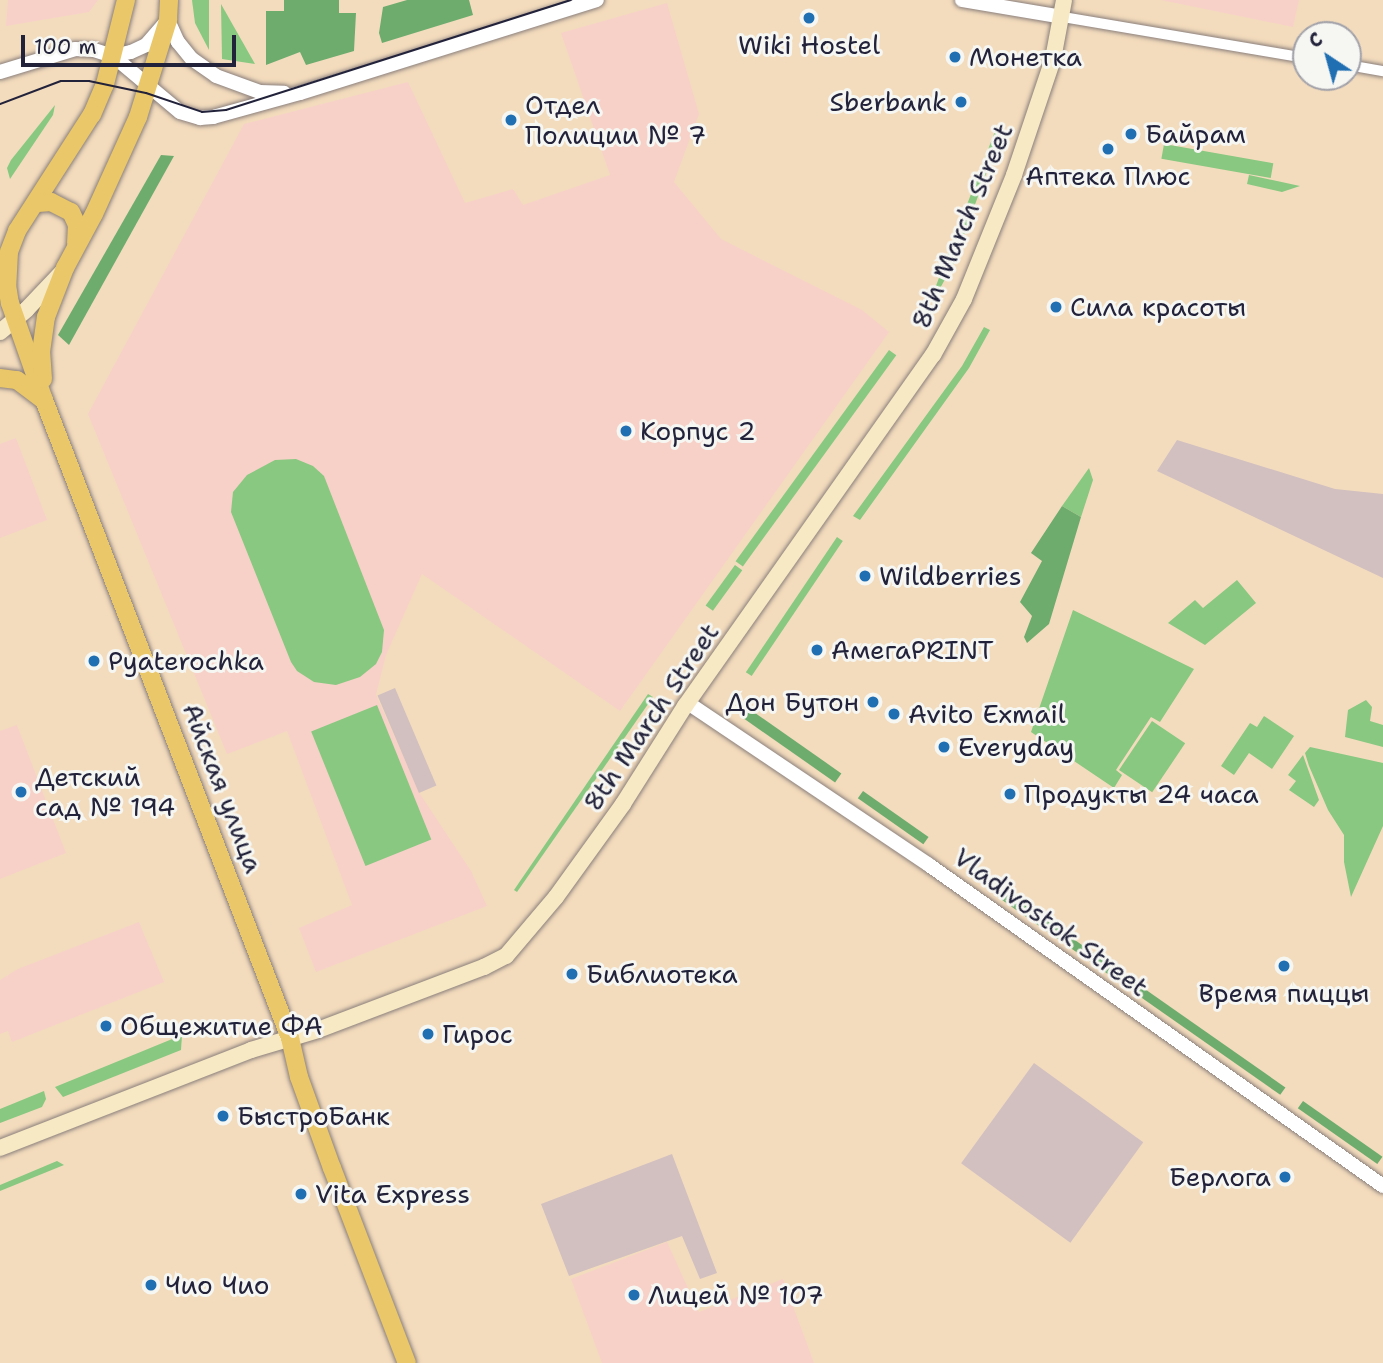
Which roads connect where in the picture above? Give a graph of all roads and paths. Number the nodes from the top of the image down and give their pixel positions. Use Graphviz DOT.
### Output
graph roads {
  1 [pos="126,0"];
  2 [pos="169,0"];
  3 [pos="597,0"];
  4 [pos="962,0"];
  5 [pos="1065,0"];
  6 [pos="1063,17"];
  7 [pos="168,20"];
  8 [pos="113,56"];
  9 [pos="1292,56"];
  10 [pos="1362,67"];
  11 [pos="1383,71"];
  12 [pos="0,72"];
  13 [pos="149,86"];
  14 [pos="300,93"];
  15 [pos="38,203"];
  16 [pos="17,231"];
  17 [pos="0,255"];
  18 [pos="69,260"];
  19 [pos="14,320"];
  20 [pos="0,332"];
  21 [pos="0,379"];
  22 [pos="44,400"];
  23 [pos="688,703"];
  24 [pos="290,1038"];
  25 [pos="0,1148"];
  26 [pos="1383,1186"];
  27 [pos="407,1363"];
  1 -- 8 [label="main road"];
  2 -- 7 [label="main road"];
  3 -- 14 [label="street"];
  4 -- 6 [label="street"];
  5 -- 6 [label="main road, 8th March Street"];
  6 -- 9 [label="street"];
  6 -- 23 [label="main road, 8th March Street"];
  7 -- 8 [label="street"];
  7 -- 13 [label="main road"];
  7 -- 14 [label="street"];
  8 -- 12 [label="street"];
  8 -- 13 [label="street"];
  8 -- 15 [label="main road"];
  10 -- 11 [label="street"];
  13 -- 14 [label="street"];
  13 -- 18 [label="main road"];
  15 -- 16 [label="main road"];
  15 -- 18 [label="main road"];
  16 -- 17 [label="main road"];
  16 -- 19 [label="main road, Айская улица"];
  18 -- 19 [label="main road"];
  18 -- 22 [label="main road"];
  19 -- 20 [label="main road"];
  19 -- 22 [label="main road, Айская улица"];
  21 -- 22 [label="main road"];
  22 -- 24 [label="main road, Айская улица"];
  23 -- 24 [label="main road, 8th March Street"];
  23 -- 26 [label="street, Vladivostok Street"];
  24 -- 25 [label="main road, 8th March Street"];
  24 -- 27 [label="main road, Айская улица"];
}
